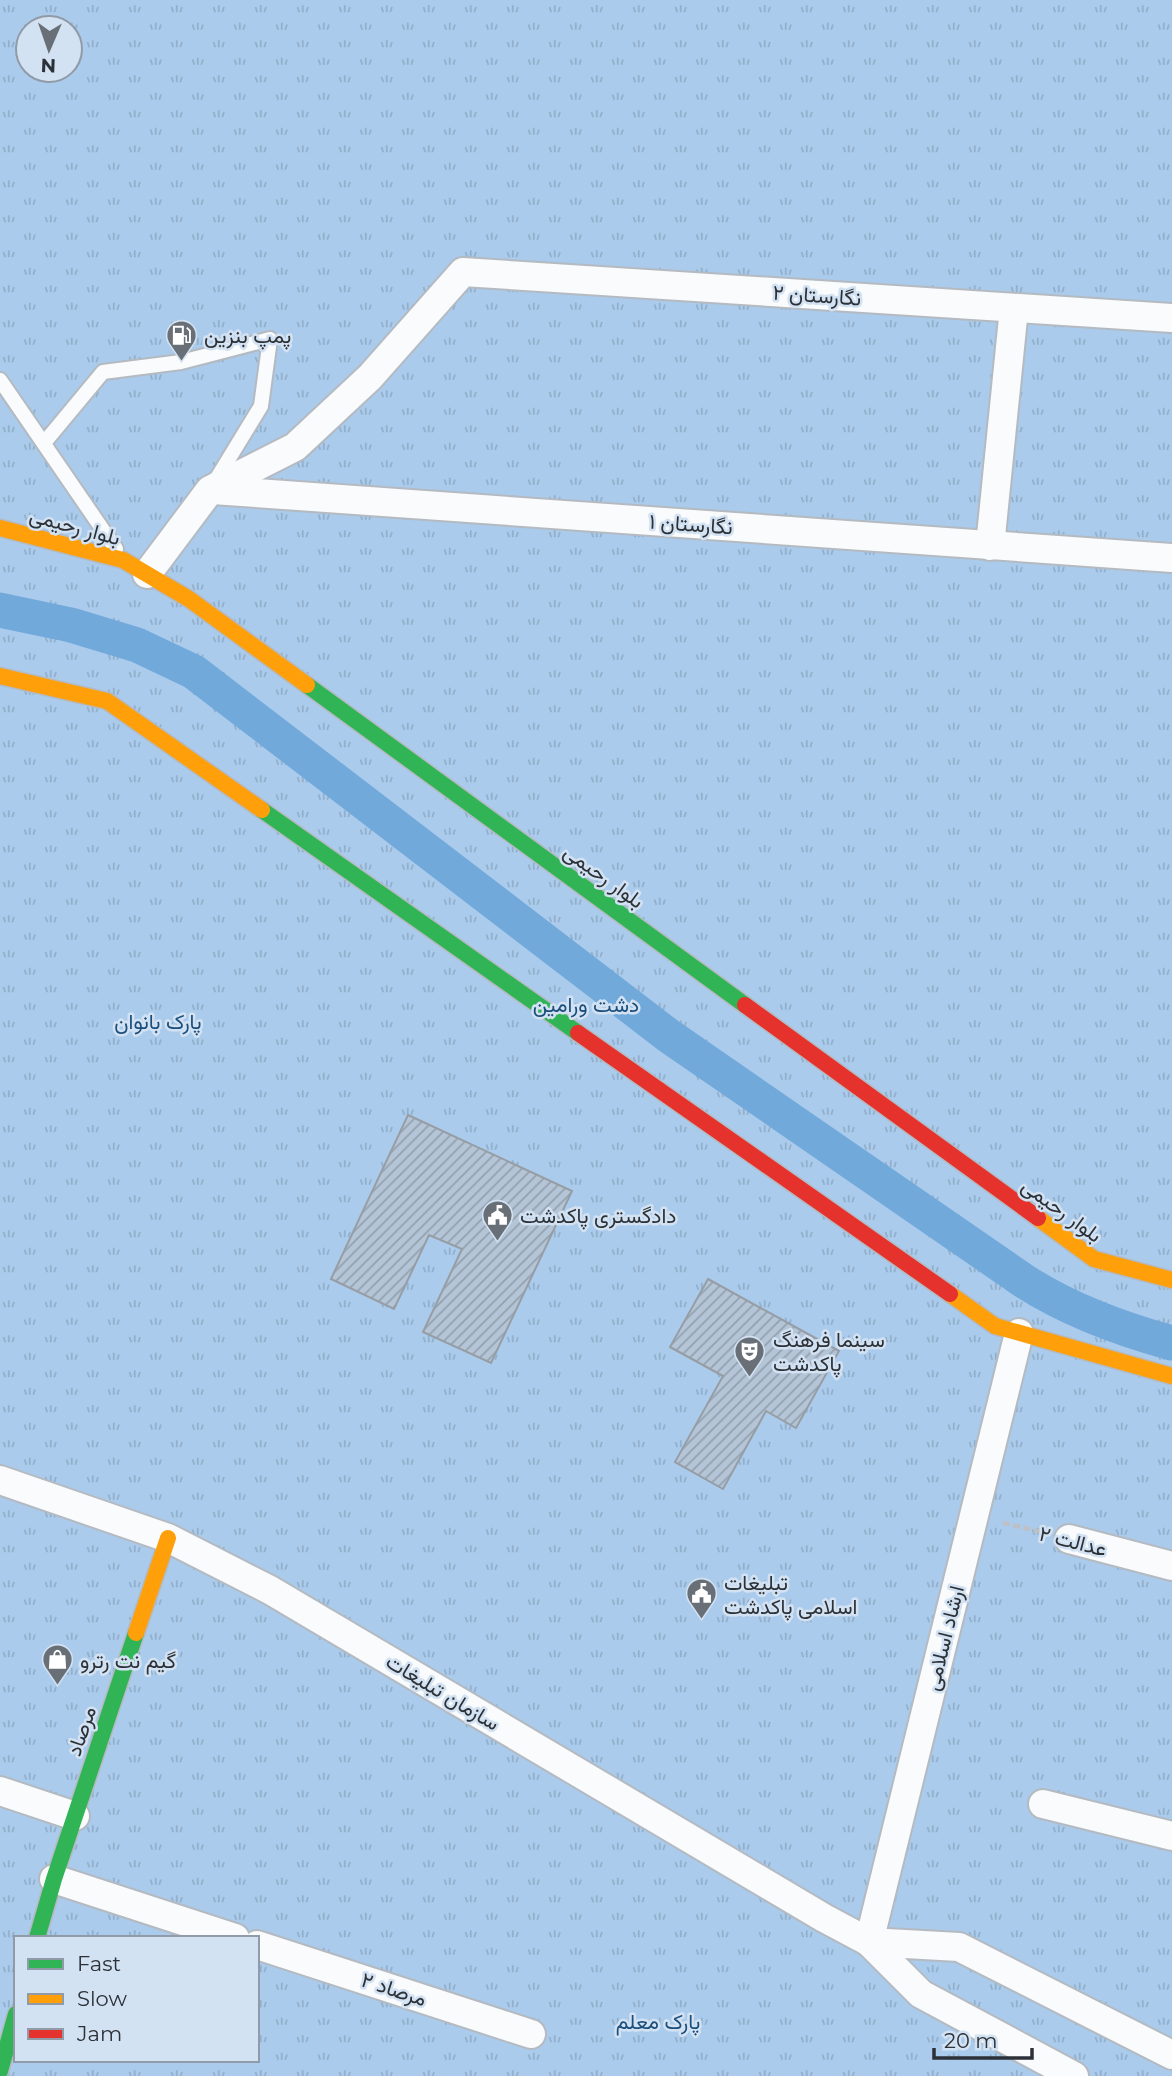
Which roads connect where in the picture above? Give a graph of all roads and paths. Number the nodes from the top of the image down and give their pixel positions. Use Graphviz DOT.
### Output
graph roads {
  1 [pos="1014,308"];
  2 [pos="1172,318"];
  3 [pos="0,380"];
  4 [pos="44,443"];
  5 [pos="210,490"];
  6 [pos="0,528"];
  7 [pos="990,546"];
  8 [pos="1172,558"];
  9 [pos="135,567"];
  10 [pos="0,676"];
  11 [pos="1172,1280"];
  12 [pos="1020,1333"];
  13 [pos="1172,1376"];
  14 [pos="0,1480"];
  15 [pos="975,1516"];
  16 [pos="168,1538"];
  17 [pos="1069,1539"];
  18 [pos="1172,1566"];
  19 [pos="0,1791"];
  20 [pos="1043,1804"];
  21 [pos="75,1816"];
  22 [pos="1172,1836"];
  23 [pos="54,1879"];
  24 [pos="38,1936"];
  25 [pos="229,1936"];
  26 [pos="869,1942"];
  27 [pos="259,1946"];
  28 [pos="14,2021"];
  29 [pos="531,2034"];
  30 [pos="1172,2054"];
  31 [pos="1,2066"];
  32 [pos="1074,2076"];
  1 -- 2 [label="street, نگارستان ۲"];
  1 -- 5 [label="street, نگارستان ۲"];
  1 -- 7 [label="street"];
  3 -- 4 [label="lane"];
  4 -- 5 [label="lane"];
  4 -- 9 [label="lane"];
  5 -- 7 [label="street, نگارستان ۱"];
  5 -- 9 [label="street"];
  6 -- 9 [label="main road, بلوار رحیمی"];
  7 -- 8 [label="street, نگارستان ۱"];
  9 -- 11 [label="main road, بلوار رحیمی"];
  10 -- 12 [label="main road"];
  12 -- 13 [label="main road"];
  12 -- 15 [label="street, ارشاد اسلامی"];
  14 -- 16 [label="street, سازمان تبلیغات"];
  15 -- 17 [label="path, عدالت ۲"];
  15 -- 26 [label="street, ارشاد اسلامی"];
  16 -- 21 [label="main road, مرصاد"];
  16 -- 26 [label="street, سازمان تبلیغات"];
  17 -- 18 [label="street, عدالت ۲"];
  19 -- 21 [label="street"];
  20 -- 22 [label="street"];
  21 -- 23 [label="main road, مرصاد"];
  23 -- 24 [label="main road, مرصاد"];
  23 -- 25 [label="street"];
  26 -- 30 [label="street, سازمان تبلیغات"];
  26 -- 32 [label="street, سازمان تبلیغات"];
  27 -- 29 [label="street, مرصاد ۲"];
  28 -- 31 [label="main road"];
}
